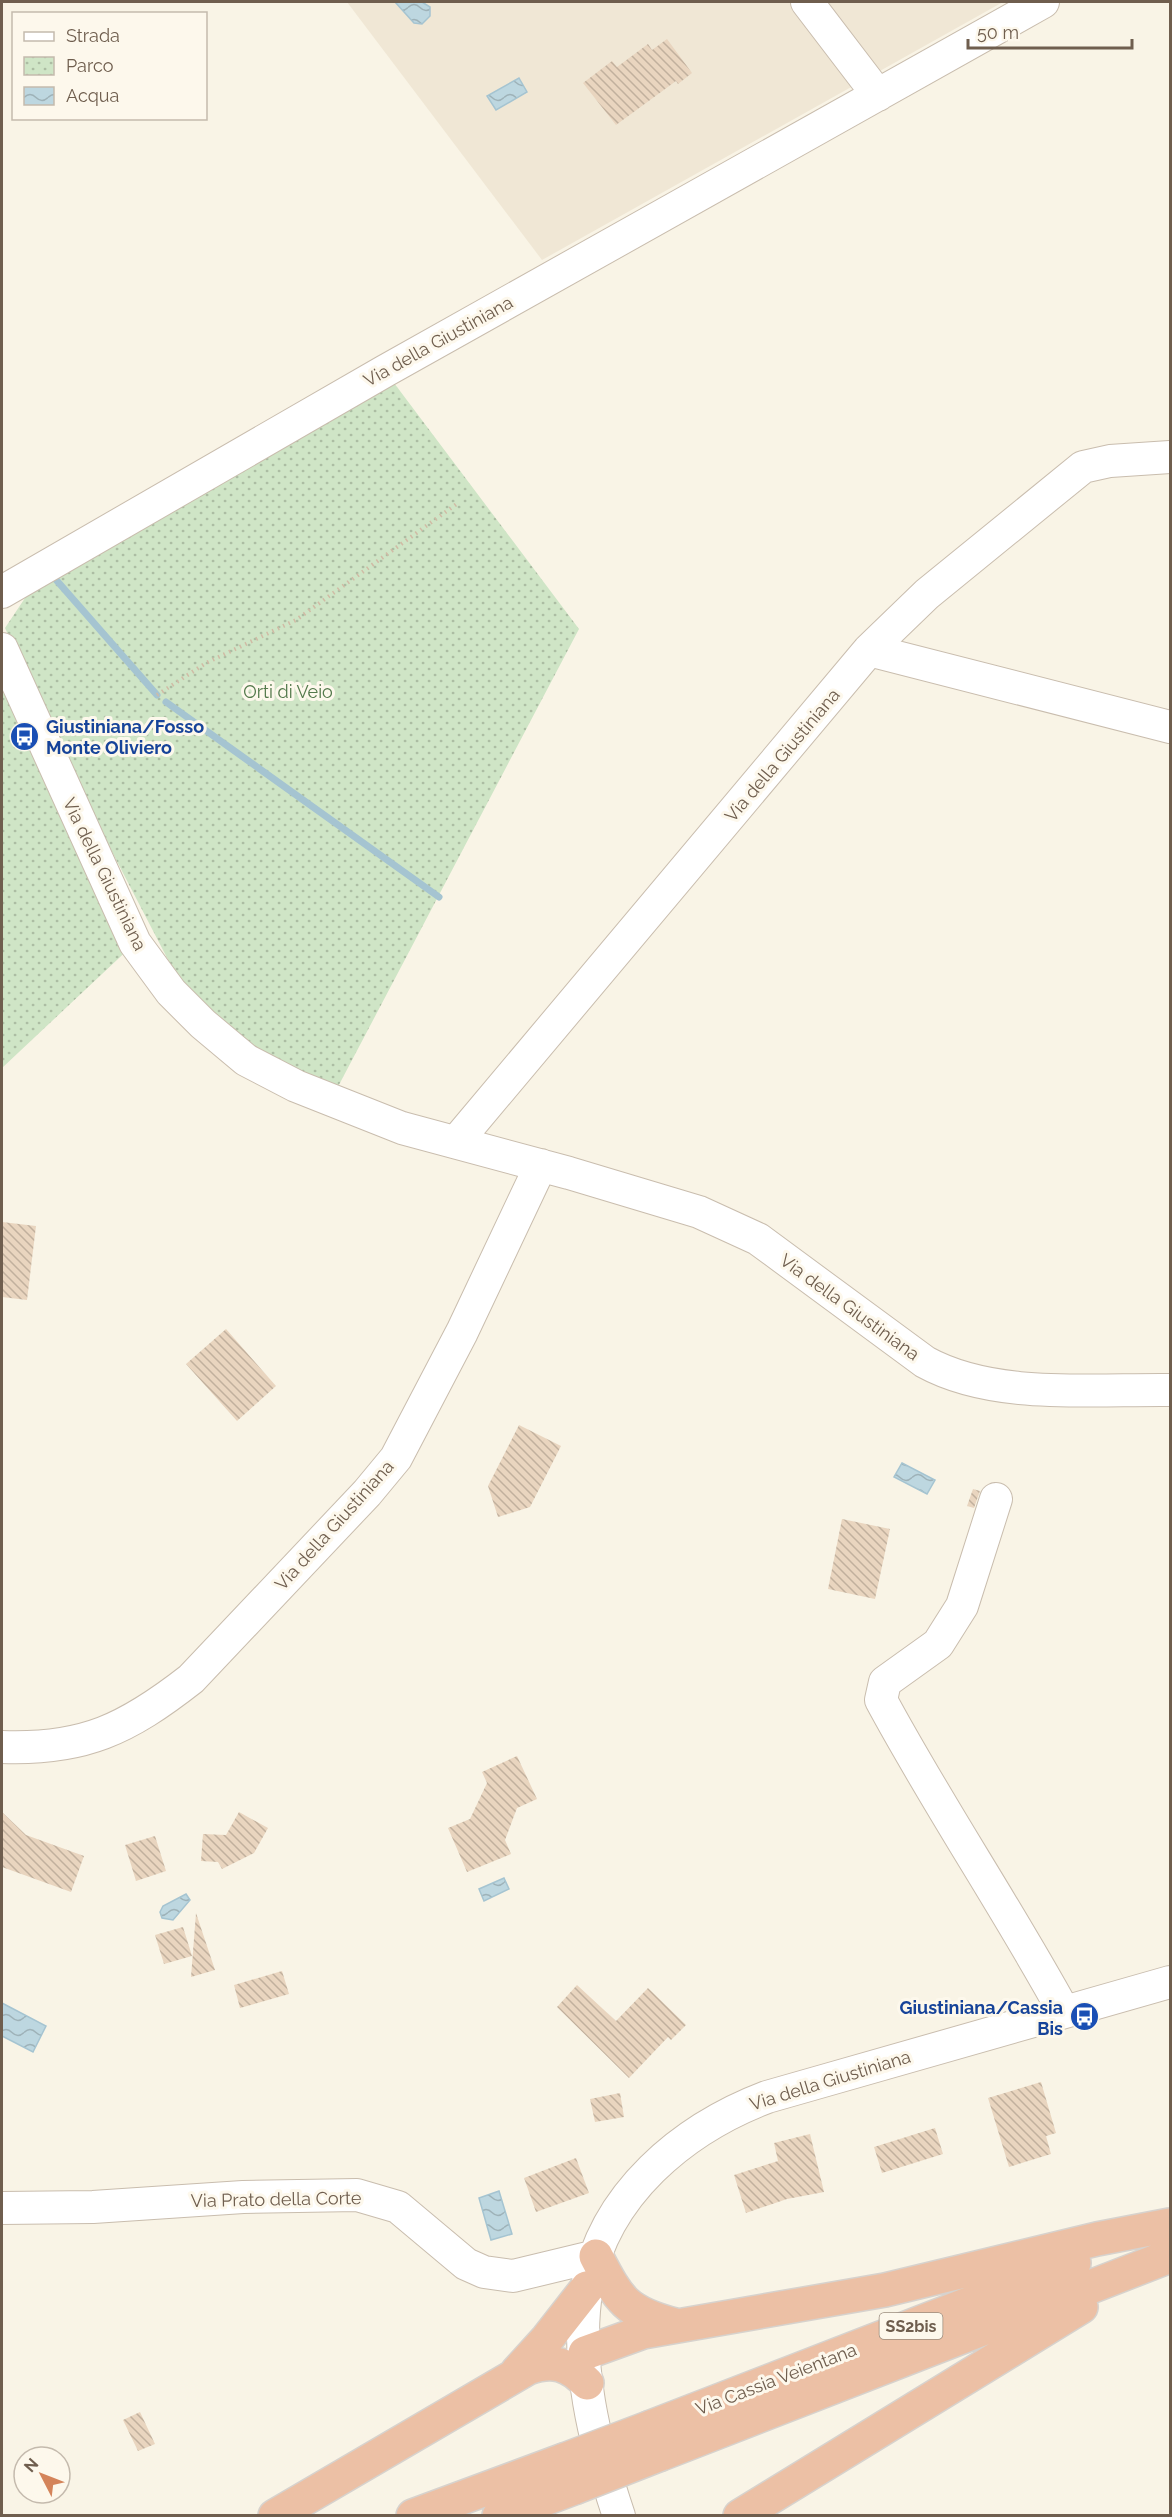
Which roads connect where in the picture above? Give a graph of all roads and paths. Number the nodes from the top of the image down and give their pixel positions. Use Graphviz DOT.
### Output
graph roads {
  1 [pos="807,2"];
  2 [pos="1044,2"];
  3 [pos="878,95"];
  4 [pos="1170,457"];
  5 [pos="458,503"];
  6 [pos="2,592"];
  7 [pos="2,649"];
  8 [pos="869,650"];
  9 [pos="8,687"];
  10 [pos="157,695"];
  11 [pos="1170,727"];
  12 [pos="456,1143"];
  13 [pos="542,1165"];
  14 [pos="1170,1390"];
  15 [pos="996,1499"];
  16 [pos="2,1747"];
  17 [pos="1170,1982"];
  18 [pos="1064,2012"];
  19 [pos="2,2208"];
  20 [pos="1170,2225"];
  21 [pos="596,2256"];
  22 [pos="1164,2258"];
  23 [pos="587,2289"];
  24 [pos="675,2325"];
  25 [pos="586,2368"];
  26 [pos="514,2374"];
  27 [pos="656,2440"];
  28 [pos="569,2474"];
  29 [pos="275,2516"];
  30 [pos="413,2516"];
  31 [pos="499,2516"];
  32 [pos="619,2516"];
  33 [pos="740,2516"];
  1 -- 3 [label="street"];
  2 -- 3 [label="street, Via della Giustiniana"];
  3 -- 6 [label="street, Via della Giustiniana"];
  4 -- 8 [label="street, Via della Giustiniana"];
  5 -- 10 [label="path"];
  7 -- 9 [label="street, Via della Giustiniana"];
  8 -- 11 [label="street"];
  8 -- 12 [label="street, Via della Giustiniana"];
  9 -- 12 [label="street, Via della Giustiniana"];
  12 -- 13 [label="street, Via della Giustiniana"];
  13 -- 14 [label="street, Via della Giustiniana"];
  13 -- 16 [label="street, Via della Giustiniana"];
  15 -- 18 [label="street"];
  17 -- 18 [label="street, Via della Giustiniana"];
  18 -- 21 [label="street, Via della Giustiniana"];
  19 -- 21 [label="street, Via Prato della Corte"];
  20 -- 24 [label="highway"];
  20 -- 27 [label="highway, Via Cassia Veientana / SS2bis"];
  21 -- 23 [label="street, Via della Giustiniana"];
  21 -- 24 [label="highway"];
  22 -- 27 [label="highway, Via Cassia Veientana / SS2bis"];
  22 -- 33 [label="highway"];
  23 -- 25 [label="street, Via della Giustiniana"];
  23 -- 26 [label="highway"];
  24 -- 25 [label="highway"];
  25 -- 26 [label="highway"];
  25 -- 32 [label="street, Via della Giustiniana"];
  26 -- 29 [label="highway"];
  27 -- 28 [label="highway, Via Cassia Veientana / SS2bis, bridge"];
  28 -- 30 [label="highway, Via Cassia Veientana / SS2bis"];
  28 -- 31 [label="highway, Via Cassia Veientana / SS2bis"];
}
